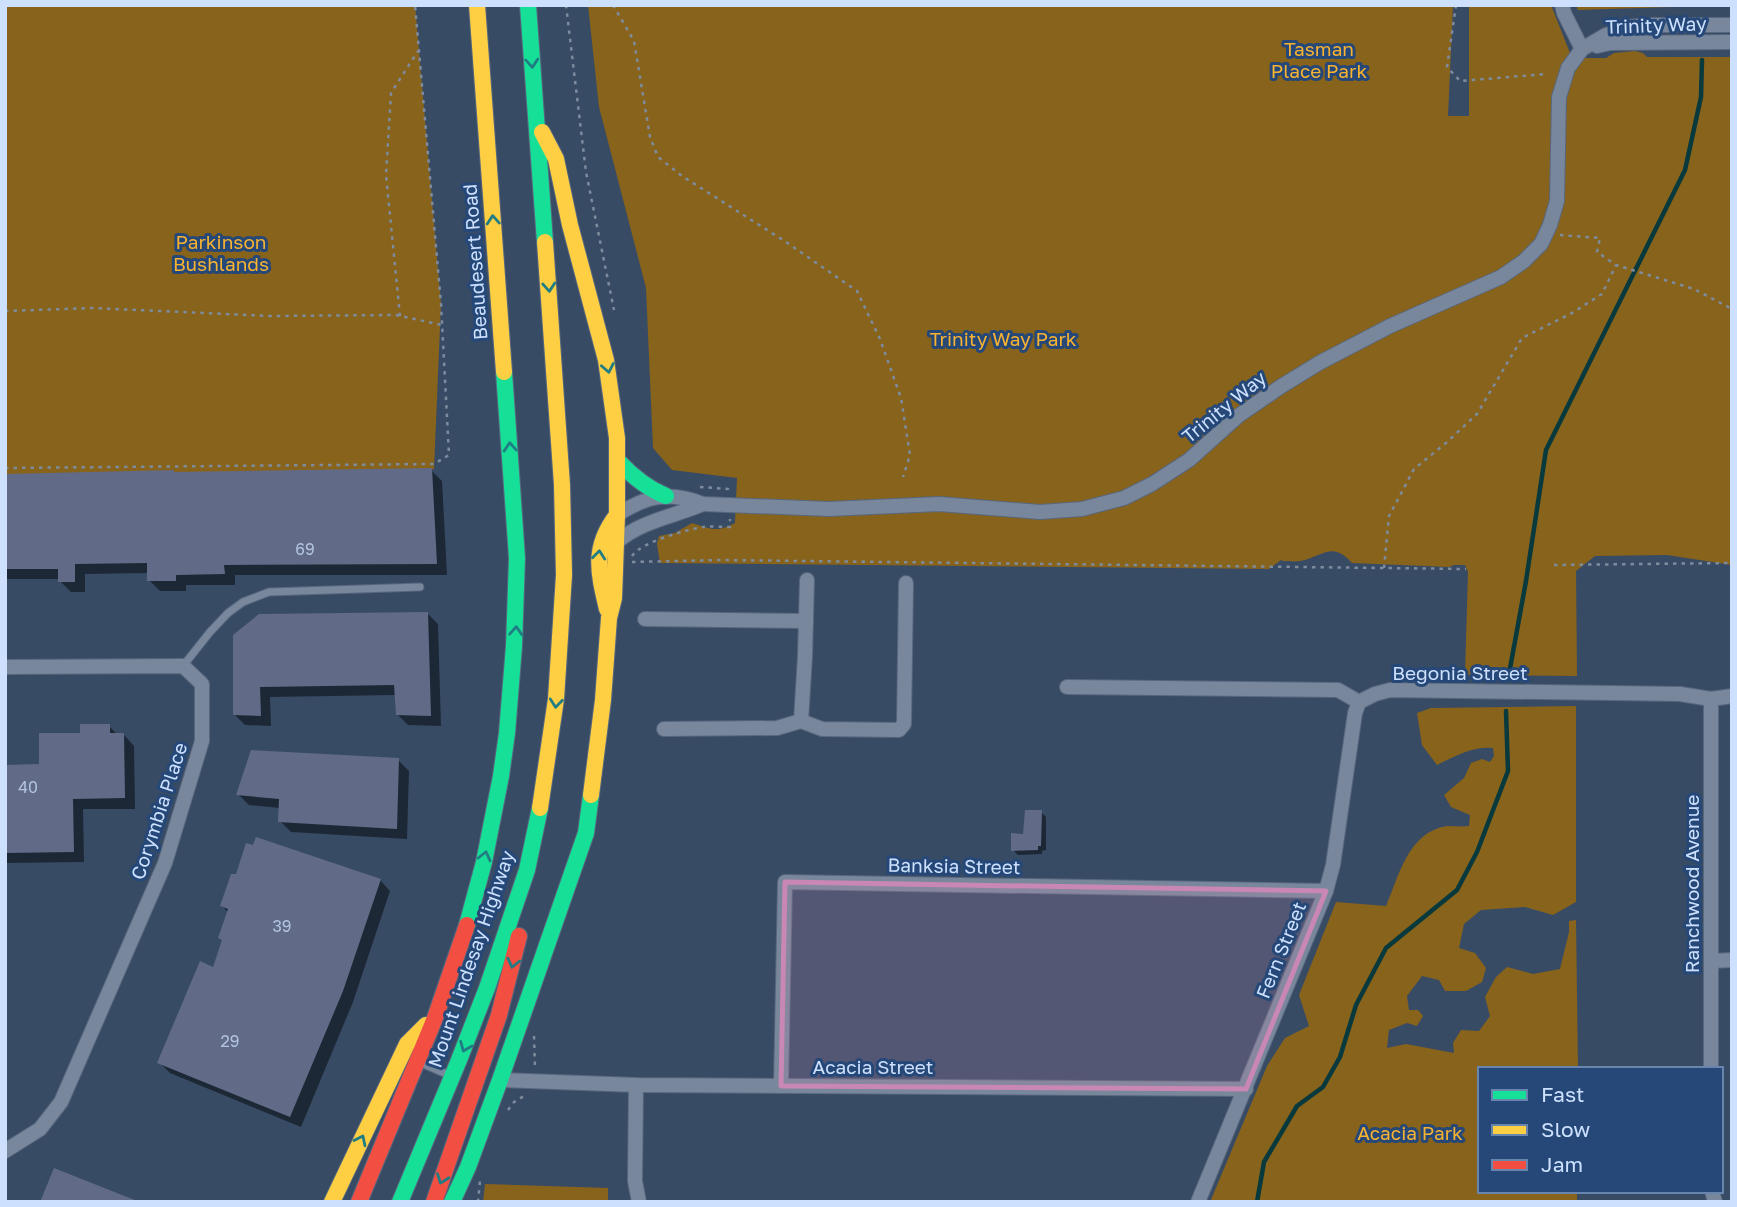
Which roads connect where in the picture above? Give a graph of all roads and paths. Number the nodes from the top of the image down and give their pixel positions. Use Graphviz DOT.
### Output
graph roads {
  1 [pos="415,5"];
  2 [pos="477,5"];
  3 [pos="528,5"];
  4 [pos="566,5"];
  5 [pos="613,5"];
  6 [pos="1455,5"];
  7 [pos="1562,5"];
  8 [pos="1732,25"];
  9 [pos="1732,42"];
  10 [pos="419,48"];
  11 [pos="1582,49"];
  12 [pos="1546,74"];
  13 [pos="537,122"];
  14 [pos="1546,234"];
  15 [pos="1616,265"];
  16 [pos="1732,309"];
  17 [pos="5,311"];
  18 [pos="400,316"];
  19 [pos="616,320"];
  20 [pos="443,325"];
  21 [pos="618,461"];
  22 [pos="5,468"];
  23 [pos="903,477"];
  24 [pos="694,487"];
  25 [pos="666,496"];
  26 [pos="703,504"];
  27 [pos="730,505"];
  28 [pos="514,515"];
  29 [pos="617,515"];
  30 [pos="617,542"];
  31 [pos="1732,563"];
  32 [pos="1554,565"];
  33 [pos="1384,568"];
  34 [pos="1466,569"];
  35 [pos="807,580"];
  36 [pos="906,583"];
  37 [pos="420,587"];
  38 [pos="609,618"];
  39 [pos="645,619"];
  40 [pos="806,621"];
  41 [pos="183,666"];
  42 [pos="5,667"];
  43 [pos="1067,687"];
  44 [pos="1732,696"];
  45 [pos="1711,699"];
  46 [pos="1359,702"];
  47 [pos="801,721"];
  48 [pos="664,729"];
  49 [pos="528,867"];
  50 [pos="1326,891"];
  51 [pos="1732,960"];
  52 [pos="1712,961"];
  53 [pos="436,1015"];
  54 [pos="418,1061"];
  55 [pos="1711,1067"];
  56 [pos="453,1076"];
  57 [pos="500,1080"];
  58 [pos="636,1085"];
  59 [pos="781,1086"];
  60 [pos="1246,1089"];
  61 [pos="5,1151"];
  62 [pos="468,1167"];
  63 [pos="332,1202"];
  64 [pos="359,1202"];
  65 [pos="400,1202"];
  66 [pos="434,1202"];
  67 [pos="452,1202"];
  68 [pos="468,1202"];
  69 [pos="639,1202"];
  70 [pos="1198,1202"];
  1 -- 10 [label="path"];
  28 -- 2 [label="main road, Beaudesert Road, one-way"];
  3 -- 13 [label="main road, one-way"];
  4 -- 19 [label="path"];
  5 -- 23 [label="path"];
  6 -- 12 [label="path"];
  7 -- 11 [label="street"];
  8 -- 11 [label="street, Trinity Way"];
  9 -- 11 [label="street, Trinity Way"];
  10 -- 18 [label="path"];
  10 -- 20 [label="path"];
  11 -- 14 [label="street, Trinity Way"];
  13 -- 21 [label="main road, one-way"];
  13 -- 49 [label="main road, Mount Lindesay Highway, one-way"];
  14 -- 15 [label="path"];
  14 -- 27 [label="street, Trinity Way"];
  15 -- 16 [label="path"];
  15 -- 33 [label="path"];
  17 -- 18 [label="path"];
  18 -- 20 [label="path"];
  20 -- 22 [label="path"];
  21 -- 25 [label="main road"];
  21 -- 29 [label="main road"];
  24 -- 27 [label="path"];
  25 -- 26 [label="street, Trinity Way"];
  25 -- 29 [label="street, Trinity Way"];
  26 -- 27 [label="street, Trinity Way"];
  26 -- 30 [label="street, Trinity Way"];
  27 -- 33 [label="path"];
  53 -- 28 [label="main road, Mount Lindesay Highway, one-way"];
  29 -- 30 [label="main road"];
  38 -- 29 [label="main road, one-way"];
  30 -- 38 [label="main road"];
  31 -- 32 [label="path"];
  33 -- 34 [label="path"];
  35 -- 40 [label="street"];
  36 -- 47 [label="street"];
  37 -- 41 [label="lane"];
  38 -- 57 [label="main road"];
  39 -- 40 [label="street"];
  40 -- 47 [label="street"];
  41 -- 42 [label="street"];
  41 -- 61 [label="street, Corymbia Place"];
  43 -- 46 [label="street"];
  44 -- 45 [label="street, Begonia Street"];
  45 -- 46 [label="street, Begonia Street"];
  45 -- 52 [label="street, Ranchwood Avenue"];
  46 -- 50 [label="street, Fern Street"];
  47 -- 48 [label="street"];
  49 -- 56 [label="main road, Mount Lindesay Highway, one-way"];
  49 -- 66 [label="main road, one-way"];
  50 -- 59 [label="street, Banksia Street"];
  50 -- 60 [label="street, Fern Street"];
  51 -- 52 [label="street"];
  52 -- 55 [label="street, Ranchwood Avenue"];
  53 -- 54 [label="main road, Mount Lindesay Highway"];
  63 -- 53 [label="main road, one-way"];
  54 -- 56 [label="lane"];
  54 -- 64 [label="main road, Mount Lindesay Highway"];
  56 -- 65 [label="main road, Mount Lindesay Highway"];
  57 -- 58 [label="street, Acacia Street"];
  57 -- 62 [label="main road"];
  58 -- 59 [label="street, Acacia Street"];
  58 -- 69 [label="street"];
  59 -- 60 [label="street, Acacia Street"];
  60 -- 70 [label="street, Fern Street"];
  62 -- 67 [label="main road"];
  62 -- 68 [label="main road"];
}
